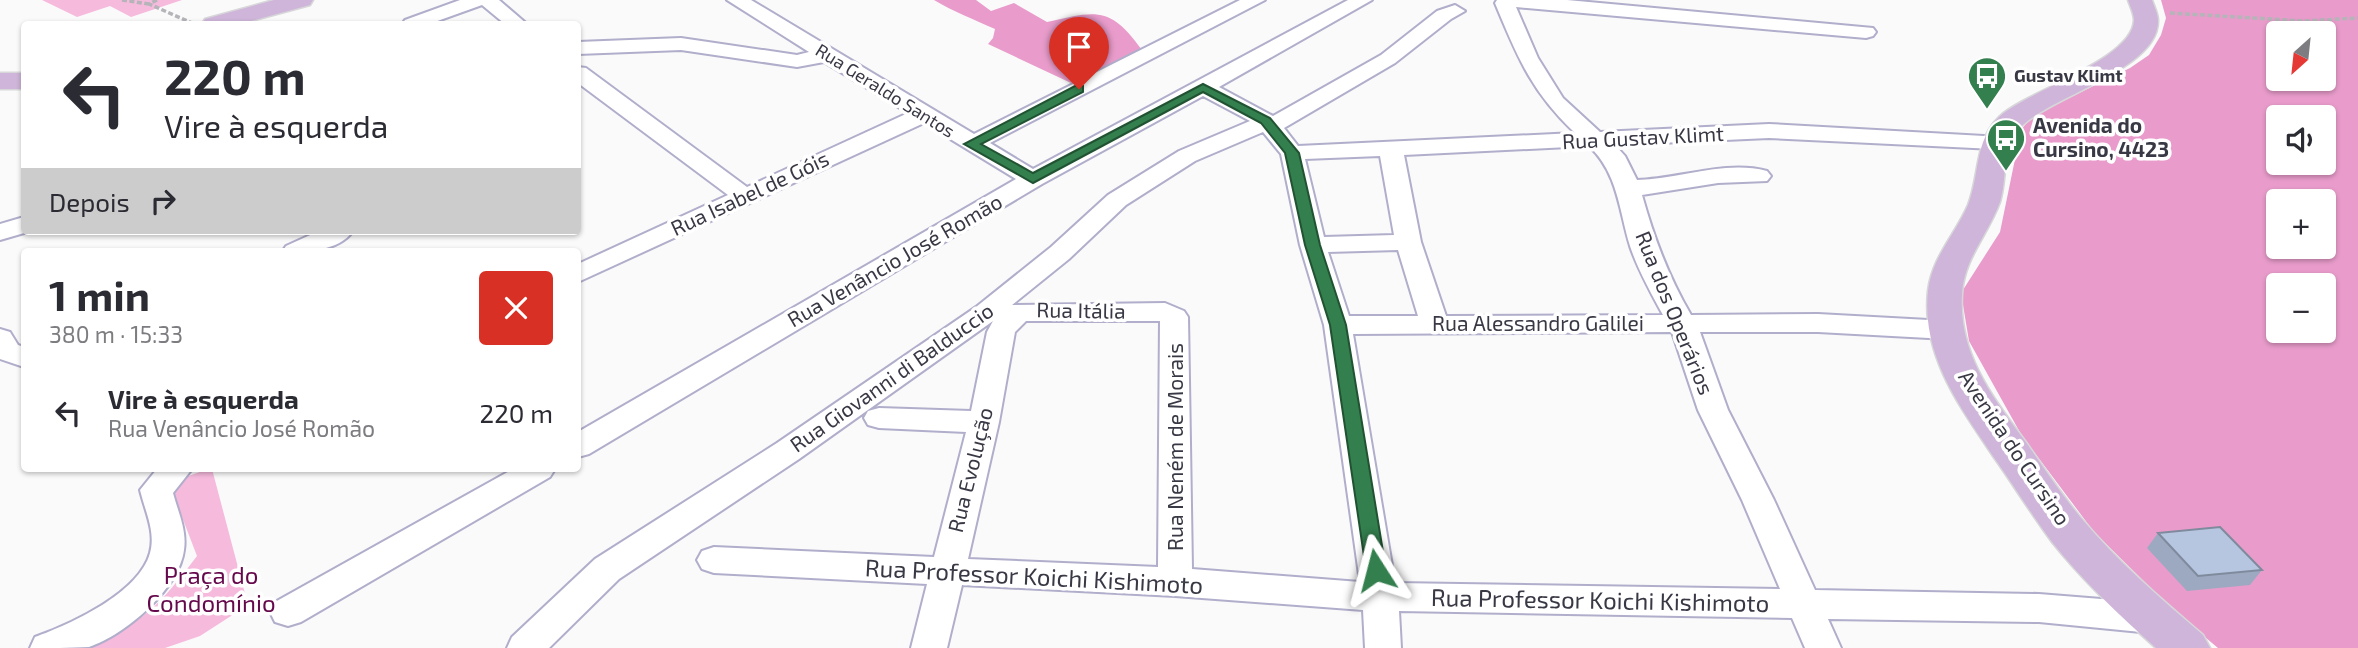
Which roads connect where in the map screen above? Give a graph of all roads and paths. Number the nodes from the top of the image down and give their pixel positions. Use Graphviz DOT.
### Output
graph roads {
  1 [pos="122,0"];
  2 [pos="156,0"];
  3 [pos="301,0"];
  4 [pos="478,0"];
  5 [pos="487,0"];
  6 [pos="737,0"];
  7 [pos="1255,0"];
  8 [pos="1362,0"];
  9 [pos="1512,1"];
  10 [pos="149,4"];
  11 [pos="2154,6"];
  12 [pos="1455,11"];
  13 [pos="2358,18"];
  14 [pos="189,21"];
  15 [pos="225,21"];
  16 [pos="420,21"];
  17 [pos="513,21"];
  18 [pos="1866,32"];
  19 [pos="581,48"];
  20 [pos="826,55"];
  21 [pos="581,75"];
  22 [pos="0,81"];
  23 [pos="21,81"];
  24 [pos="1203,88"];
  25 [pos="922,115"];
  26 [pos="1270,125"];
  27 [pos="1600,140"];
  28 [pos="1994,142"];
  29 [pos="971,144"];
  30 [pos="1391,150"];
  31 [pos="1292,153"];
  32 [pos="1759,176"];
  33 [pos="1033,179"];
  34 [pos="1628,188"];
  35 [pos="746,197"];
  36 [pos="21,226"];
  37 [pos="0,232"];
  38 [pos="331,235"];
  39 [pos="1408,242"];
  40 [pos="1313,245"];
  41 [pos="304,248"];
  42 [pos="581,273"];
  43 [pos="1171,314"];
  44 [pos="998,321"];
  45 [pos="1434,323"];
  46 [pos="1338,325"];
  47 [pos="1682,325"];
  48 [pos="1947,330"];
  49 [pos="0,338"];
  50 [pos="21,357"];
  51 [pos="878,418"];
  52 [pos="984,422"];
  53 [pos="581,444"];
  54 [pos="533,472"];
  55 [pos="166,480"];
  56 [pos="713,560"];
  57 [pos="946,573"];
  58 [pos="1175,582"];
  59 [pos="1380,597"];
  60 [pos="1804,604"];
  61 [pos="288,612"];
  62 [pos="2151,618"];
  63 [pos="48,648"];
  64 [pos="525,648"];
  65 [pos="929,648"];
  66 [pos="1383,648"];
  67 [pos="1823,648"];
  68 [pos="2187,648"];
  1 -- 10 [label="path"];
  2 -- 10 [label="path"];
  3 -- 15 [label="main road"];
  4 -- 16 [label="street"];
  5 -- 17 [label="street"];
  6 -- 20 [label="street, Rua Geraldo Santos"];
  7 -- 29 [label="street"];
  8 -- 24 [label="street, Rua Venâncio José Romão"];
  9 -- 18 [label="street"];
  9 -- 27 [label="street, Rua dos Operários"];
  10 -- 14 [label="path"];
  11 -- 13 [label="path"];
  11 -- 28 [label="main road"];
  12 -- 26 [label="street, Rua Giovanni di Balduccio"];
  19 -- 20 [label="street"];
  20 -- 25 [label="street, Rua Geraldo Santos"];
  21 -- 35 [label="street"];
  22 -- 23 [label="main road"];
  24 -- 26 [label="street"];
  24 -- 33 [label="street, Rua Venâncio José Romão"];
  25 -- 29 [label="street, Rua Geraldo Santos"];
  25 -- 35 [label="street, Rua Isabel de Góis"];
  26 -- 31 [label="street"];
  26 -- 44 [label="street, Rua Giovanni di Balduccio"];
  27 -- 28 [label="street, Rua Gustav Klimt"];
  27 -- 30 [label="street, Rua Gustav Klimt"];
  27 -- 34 [label="street, Rua dos Operários"];
  28 -- 48 [label="main road, Avenida do Cursino"];
  29 -- 33 [label="street, Rua Geraldo Santos"];
  30 -- 31 [label="street, Rua Gustav Klimt"];
  30 -- 39 [label="street"];
  31 -- 40 [label="street"];
  32 -- 34 [label="street"];
  33 -- 53 [label="street, Rua Venâncio José Romão"];
  34 -- 47 [label="street, Rua dos Operários"];
  35 -- 42 [label="street, Rua Isabel de Góis"];
  36 -- 37 [label="street"];
  38 -- 41 [label="street"];
  39 -- 40 [label="street"];
  39 -- 45 [label="street"];
  40 -- 46 [label="street"];
  43 -- 44 [label="street, Rua Itália"];
  43 -- 58 [label="street, Rua Neném de Morais"];
  44 -- 52 [label="street, Rua Evolução"];
  44 -- 64 [label="street, Rua Giovanni di Balduccio"];
  45 -- 46 [label="street, Rua Alessandro Galilei"];
  45 -- 47 [label="street, Rua Alessandro Galilei"];
  46 -- 59 [label="street"];
  47 -- 48 [label="street, Rua Alessandro Galilei"];
  47 -- 60 [label="street, Rua dos Operários"];
  48 -- 62 [label="main road, Avenida do Cursino"];
  49 -- 50 [label="street"];
  51 -- 52 [label="street"];
  52 -- 57 [label="street, Rua Evolução"];
  54 -- 61 [label="street"];
  55 -- 63 [label="street"];
  56 -- 57 [label="street, Rua Professor Koichi Kishimoto"];
  57 -- 58 [label="street, Rua Professor Koichi Kishimoto"];
  57 -- 65 [label="street, Rua Evolução"];
  58 -- 59 [label="street, Rua Professor Koichi Kishimoto"];
  59 -- 60 [label="street, Rua Professor Koichi Kishimoto"];
  59 -- 66 [label="street"];
  60 -- 62 [label="street, Rua Professor Koichi Kishimoto"];
  60 -- 67 [label="street, Rua dos Operários"];
  62 -- 68 [label="main road, Avenida do Cursino"];
}
